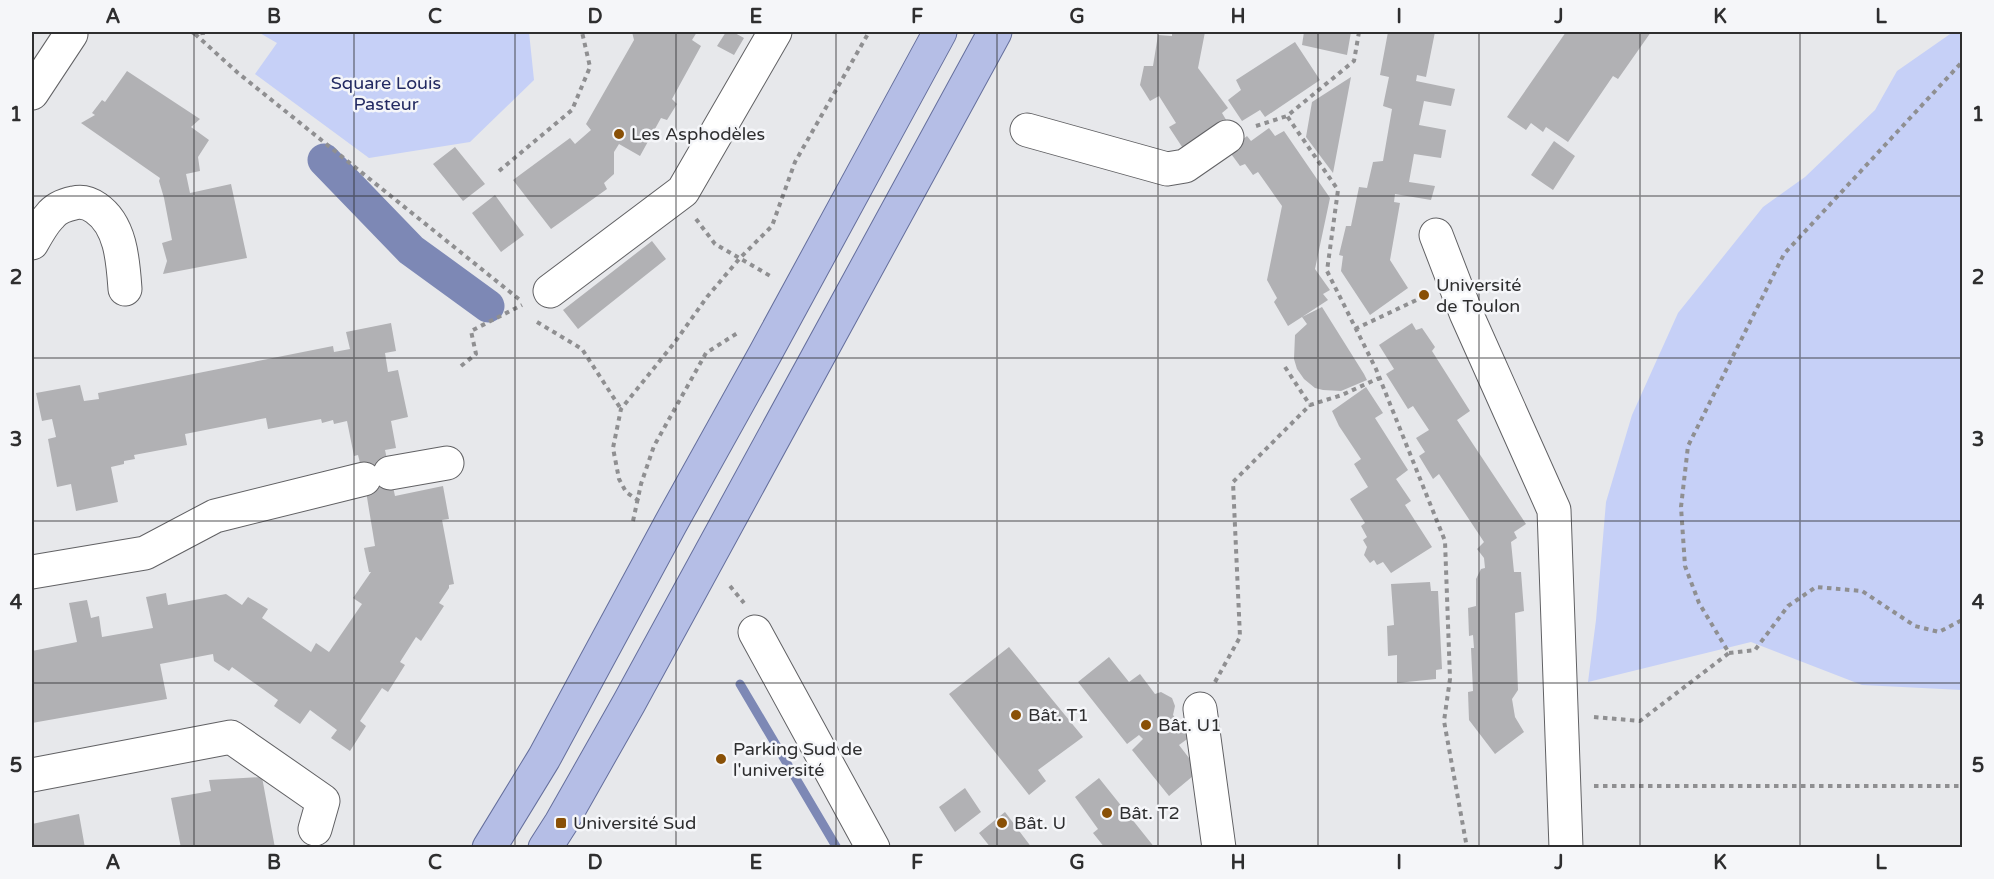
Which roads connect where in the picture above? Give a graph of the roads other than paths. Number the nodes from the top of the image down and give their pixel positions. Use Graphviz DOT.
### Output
graph roads {
  1 [pos="775,32"];
  2 [pos="940,32"];
  3 [pos="995,32"];
  4 [pos="71,34"];
  5 [pos="32,93"];
  6 [pos="1027,130"];
  7 [pos="1227,137"];
  8 [pos="1436,235"];
  9 [pos="32,243"];
  10 [pos="125,289"];
  11 [pos="537,297"];
  12 [pos="447,463"];
  13 [pos="32,572"];
  14 [pos="755,632"];
  15 [pos="1200,709"];
  16 [pos="32,775"];
  17 [pos="315,829"];
  18 [pos="489,848"];
  19 [pos="545,848"];
  20 [pos="873,848"];
  21 [pos="1219,848"];
  22 [pos="1566,848"];
  1 -- 11 [label="street"];
  2 -- 18 [label="main road"];
  3 -- 19 [label="main road"];
  4 -- 5 [label="street"];
  6 -- 7 [label="street"];
  8 -- 22 [label="street"];
  9 -- 10 [label="street"];
  12 -- 13 [label="street"];
  14 -- 20 [label="street"];
  15 -- 21 [label="street"];
  16 -- 17 [label="street"];
}
